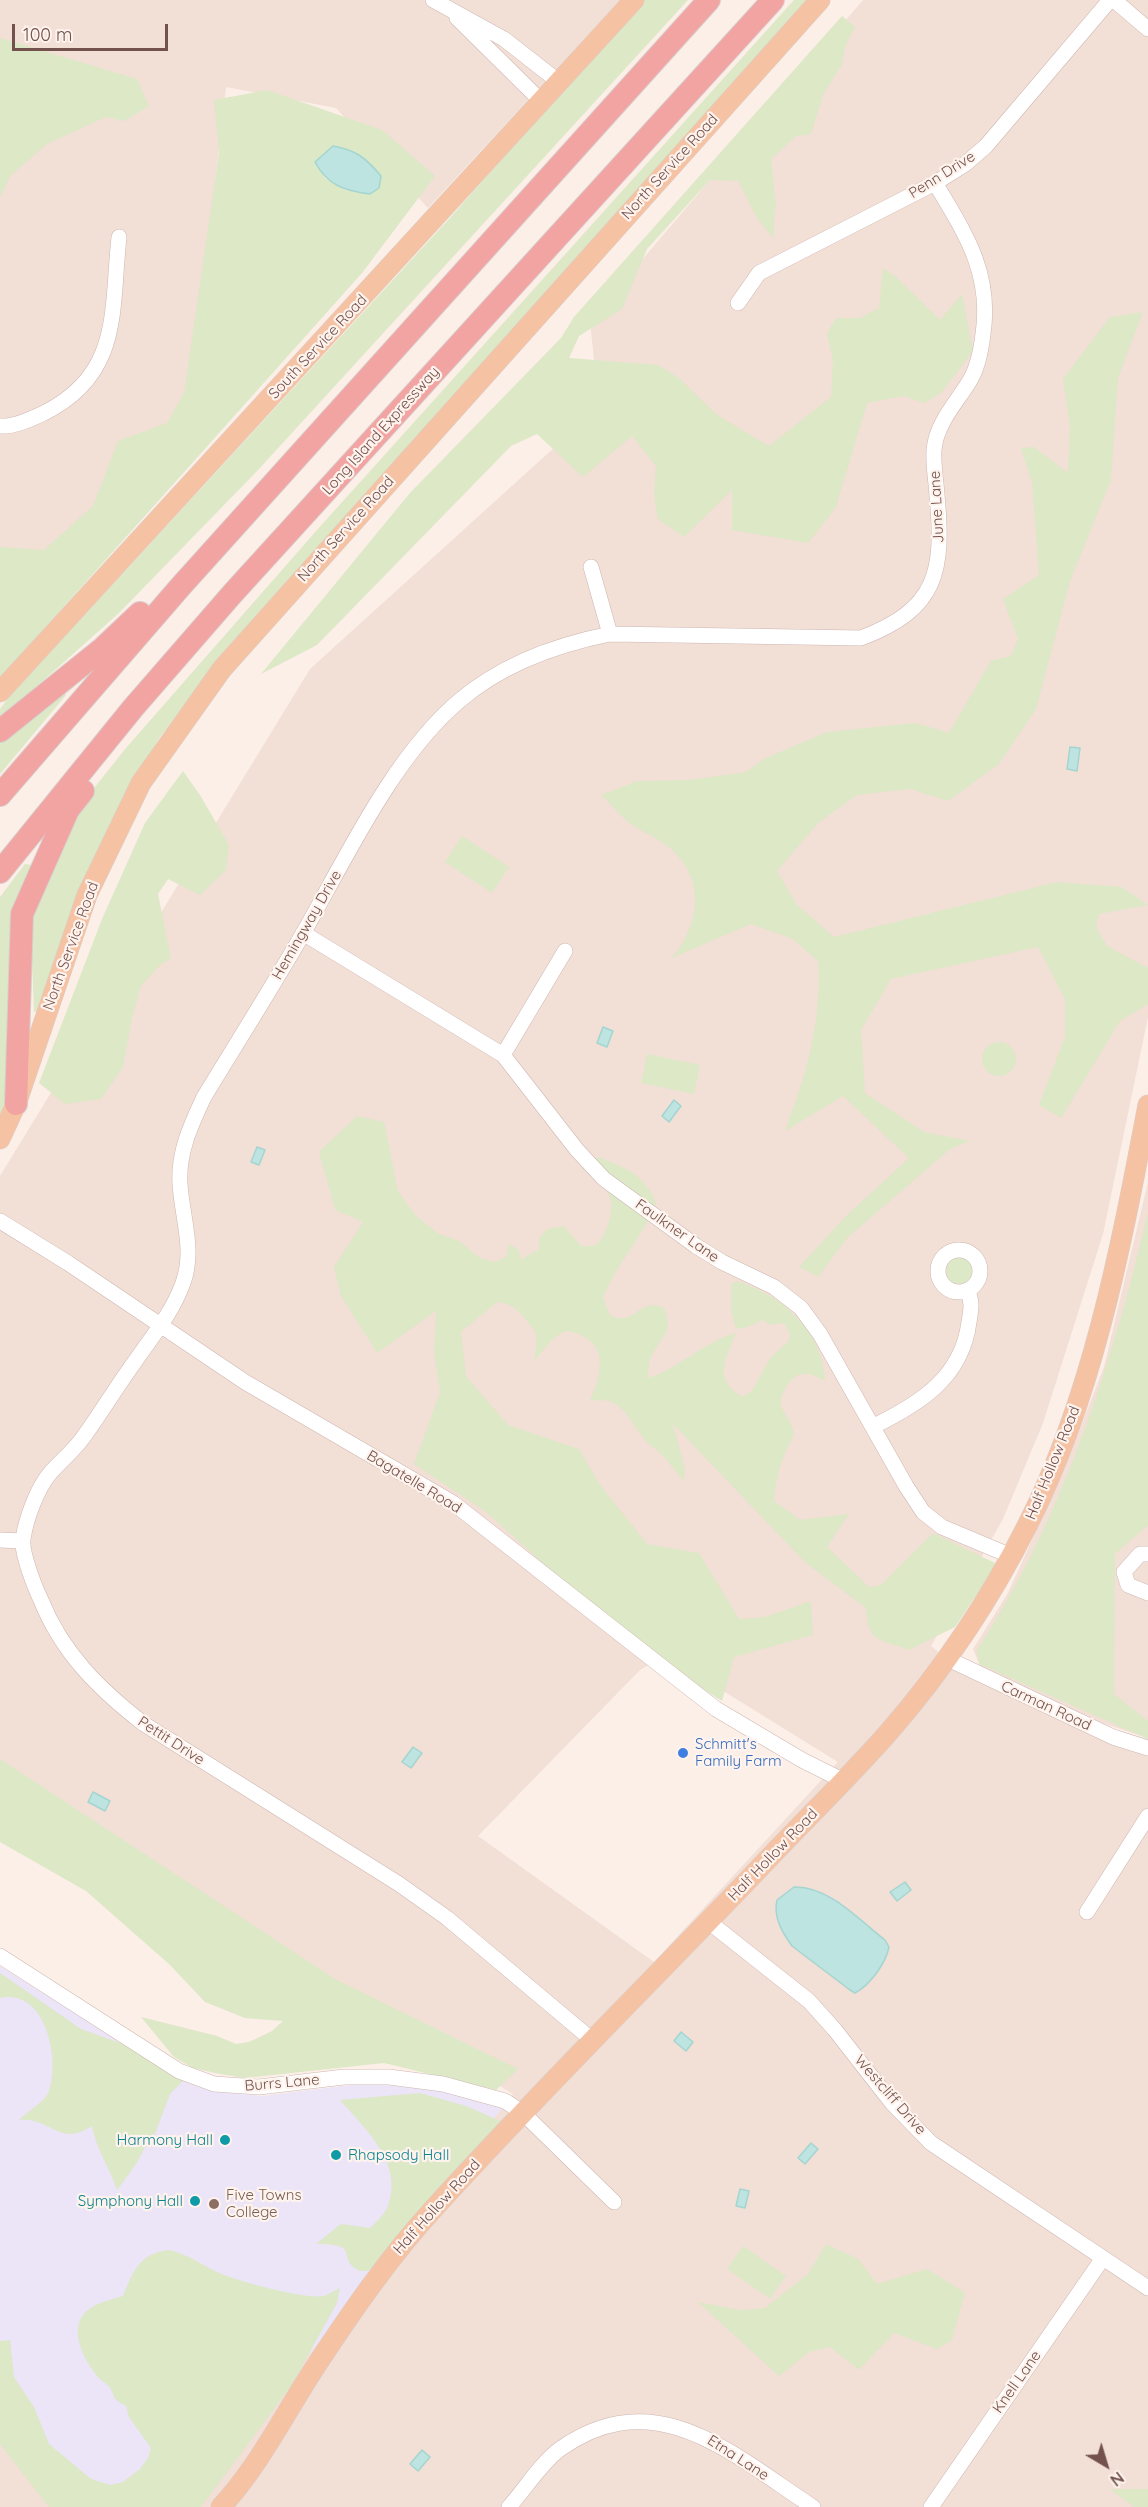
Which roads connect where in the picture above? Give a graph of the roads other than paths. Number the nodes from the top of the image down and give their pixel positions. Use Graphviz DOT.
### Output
graph roads {
  1 [pos="634,0"];
  2 [pos="709,0"];
  3 [pos="773,0"];
  4 [pos="820,0"];
  5 [pos="1112,0"];
  6 [pos="437,2"];
  7 [pos="1148,29"];
  8 [pos="559,82"];
  9 [pos="542,102"];
  10 [pos="936,183"];
  11 [pos="119,237"];
  12 [pos="738,303"];
  13 [pos="0,426"];
  14 [pos="591,567"];
  15 [pos="181,586"];
  16 [pos="233,593"];
  17 [pos="610,634"];
  18 [pos="0,692"];
  19 [pos="0,731"];
  20 [pos="0,795"];
  21 [pos="0,872"];
  22 [pos="303,933"];
  23 [pos="565,951"];
  24 [pos="504,1054"];
  25 [pos="16,1104"];
  26 [pos="1148,1105"];
  27 [pos="0,1139"];
  28 [pos="0,1221"];
  29 [pos="967,1290"];
  30 [pos="162,1326"];
  31 [pos="874,1426"];
  32 [pos="0,1540"];
  33 [pos="23,1541"];
  34 [pos="1148,1554"];
  35 [pos="1011,1556"];
  36 [pos="1148,1593"];
  37 [pos="946,1658"];
  38 [pos="1148,1748"];
  39 [pos="844,1780"];
  40 [pos="1148,1816"];
  41 [pos="1087,1912"];
  42 [pos="708,1922"];
  43 [pos="0,1956"];
  44 [pos="591,2039"];
  45 [pos="523,2113"];
  46 [pos="614,2202"];
  47 [pos="1103,2258"];
  48 [pos="1148,2289"];
  49 [pos="221,2507"];
  50 [pos="509,2507"];
  51 [pos="813,2507"];
  52 [pos="931,2507"];
  1 -- 8 [label="main road, South Service Road"];
  2 -- 15 [label="highway"];
  3 -- 16 [label="highway, Long Island Expressway"];
  4 -- 25 [label="main road, North Service Road"];
  5 -- 7 [label="street"];
  5 -- 10 [label="street, Penn Drive"];
  6 -- 8 [label="street"];
  6 -- 9 [label="street"];
  8 -- 9 [label="main road, South Service Road"];
  9 -- 18 [label="main road, South Service Road"];
  10 -- 12 [label="street, Penn Drive"];
  10 -- 17 [label="street, June Lane"];
  11 -- 13 [label="street"];
  14 -- 17 [label="street"];
  15 -- 19 [label="highway"];
  15 -- 20 [label="highway"];
  16 -- 21 [label="highway, Long Island Expressway"];
  16 -- 25 [label="highway"];
  17 -- 22 [label="street, Hemingway Drive"];
  22 -- 24 [label="street, Faulkner Lane"];
  22 -- 30 [label="street, Hemingway Drive"];
  23 -- 24 [label="street"];
  24 -- 31 [label="street, Faulkner Lane"];
  25 -- 27 [label="main road, North Service Road"];
  26 -- 35 [label="main road, Half Hollow Road"];
  28 -- 30 [label="street, Bagatelle Road"];
  29 -- 31 [label="street"];
  30 -- 33 [label="street"];
  30 -- 39 [label="street, Bagatelle Road"];
  31 -- 35 [label="street, Faulkner Lane"];
  32 -- 33 [label="street"];
  33 -- 44 [label="street, Pettit Drive"];
  34 -- 36 [label="street"];
  35 -- 37 [label="main road, Half Hollow Road"];
  37 -- 38 [label="street, Carman Road"];
  37 -- 39 [label="main road, Half Hollow Road"];
  39 -- 42 [label="main road, Half Hollow Road"];
  40 -- 41 [label="street"];
  42 -- 44 [label="main road, Half Hollow Road"];
  42 -- 47 [label="street, Westcliff Drive"];
  43 -- 45 [label="street, Burrs Lane"];
  44 -- 45 [label="main road, Half Hollow Road"];
  45 -- 46 [label="street, Burrs Lane"];
  45 -- 49 [label="main road, Half Hollow Road"];
  47 -- 48 [label="street, Westcliff Drive"];
  47 -- 52 [label="street, Knell Lane"];
  50 -- 51 [label="street, Etna Lane"];
}
